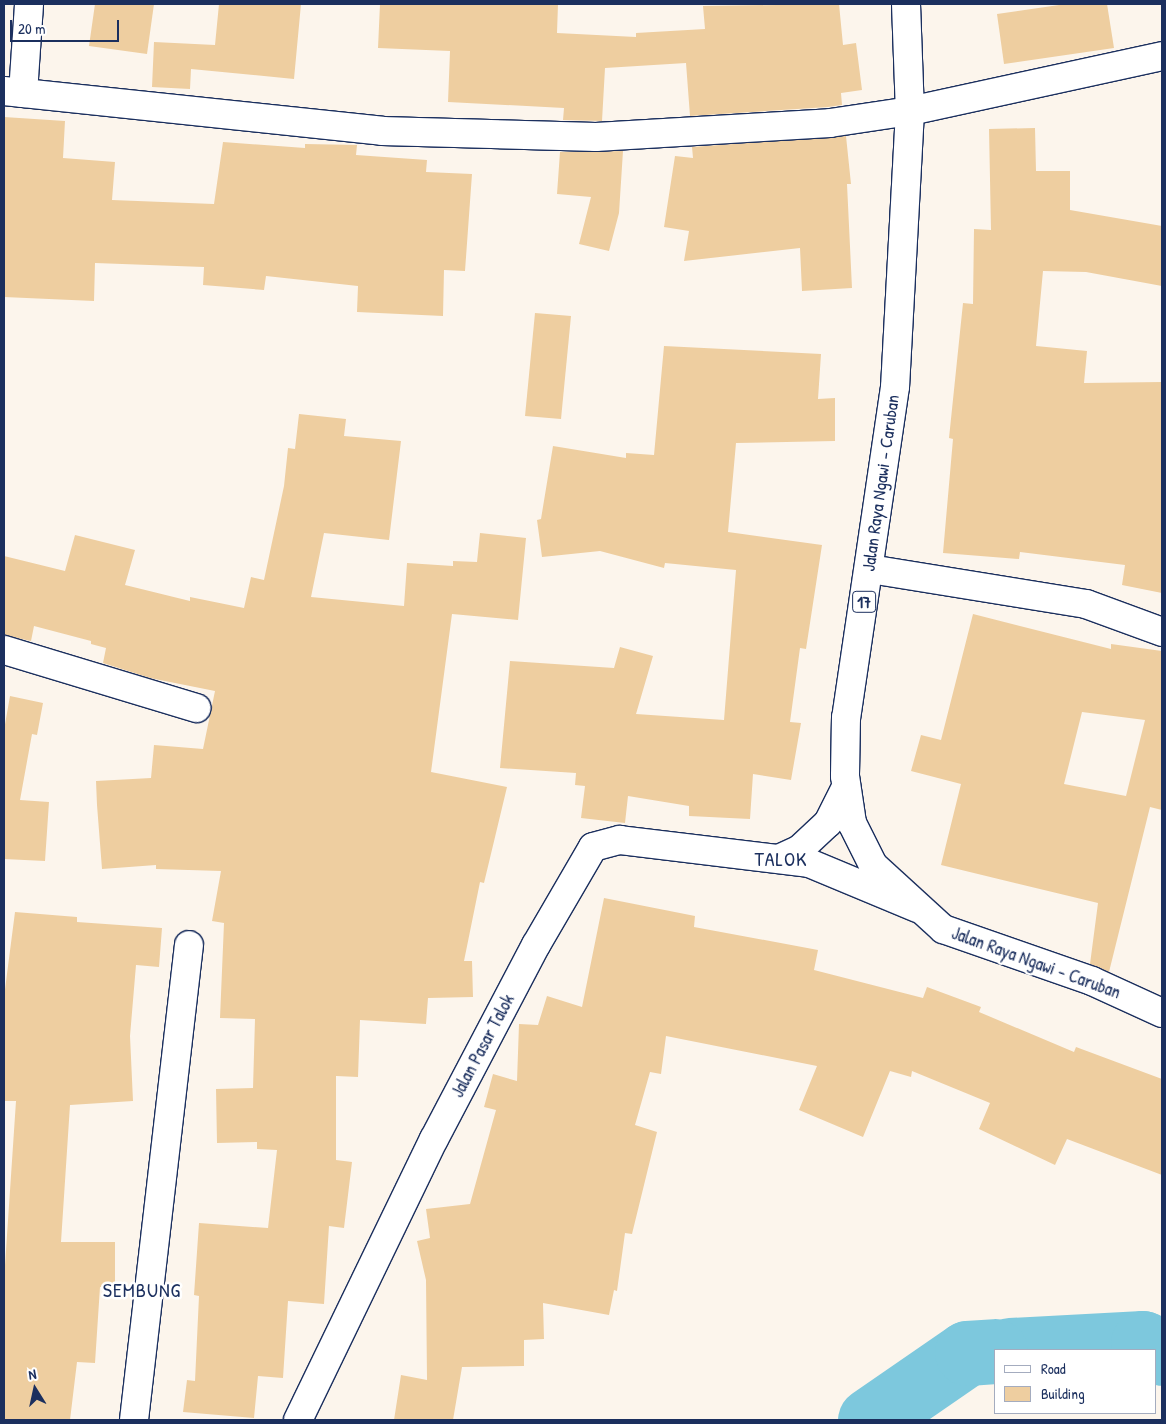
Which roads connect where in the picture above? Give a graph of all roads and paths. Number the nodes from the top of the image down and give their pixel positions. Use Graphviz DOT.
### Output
graph roads {
  1 [pos="29,4"];
  2 [pos="906,4"];
  3 [pos="1162,56"];
  4 [pos="13,92"];
  5 [pos="910,111"];
  6 [pos="870,569"];
  7 [pos="1162,632"];
  8 [pos="4,650"];
  9 [pos="196,708"];
  10 [pos="846,787"];
  11 [pos="781,858"];
  12 [pos="919,909"];
  13 [pos="189,945"];
  14 [pos="1162,1013"];
  15 [pos="134,1420"];
  16 [pos="298,1420"];
  1 -- 4 [label="main road"];
  2 -- 5 [label="main road, Jalan Raya Ngawi - Caruban / 17"];
  3 -- 5 [label="main road"];
  4 -- 5 [label="main road"];
  5 -- 6 [label="main road, Jalan Raya Ngawi - Caruban / 17"];
  6 -- 7 [label="main road"];
  6 -- 10 [label="main road, Jalan Raya Ngawi - Caruban / 17"];
  8 -- 9 [label="main road"];
  10 -- 11 [label="main road"];
  10 -- 12 [label="main road, Jalan Raya Ngawi - Caruban / 17"];
  11 -- 12 [label="main road, Jalan Pasar Talok"];
  11 -- 16 [label="main road, Jalan Pasar Talok"];
  12 -- 14 [label="main road, Jalan Raya Ngawi - Caruban / 17"];
  13 -- 15 [label="main road"];
}
